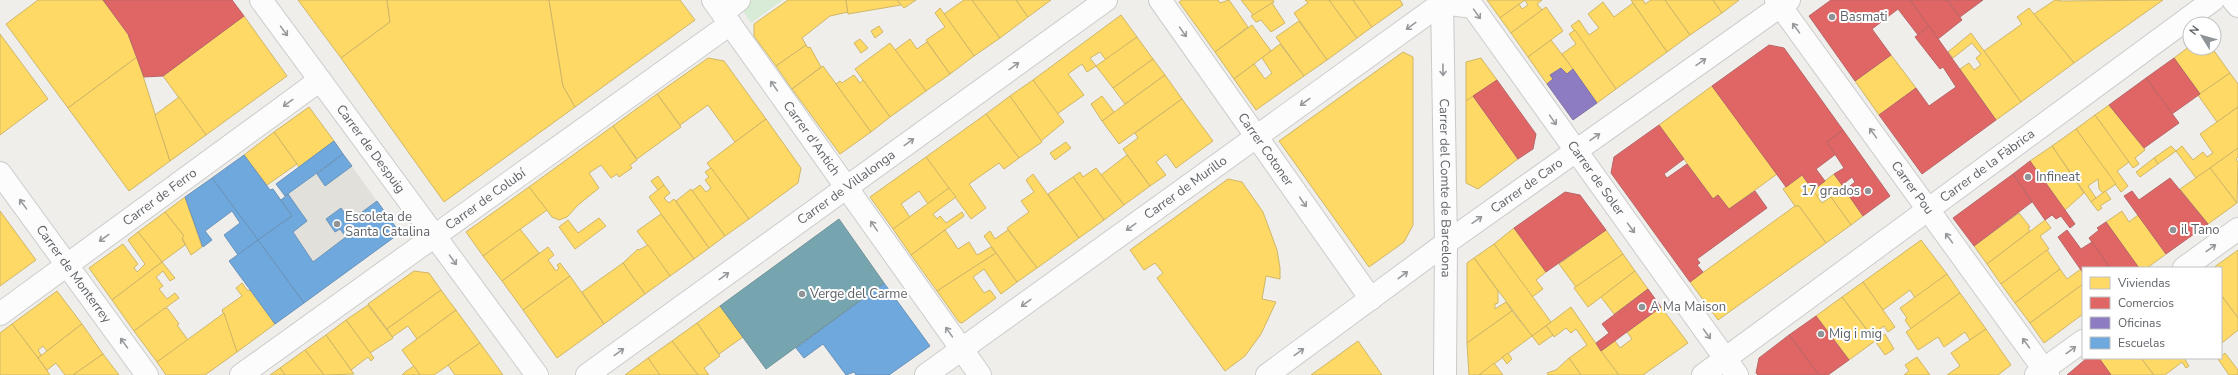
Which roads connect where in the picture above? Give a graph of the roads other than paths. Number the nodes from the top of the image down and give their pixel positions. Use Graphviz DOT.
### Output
graph roads {
  1 [pos="261,0"];
  2 [pos="1106,0"];
  3 [pos="1160,0"];
  4 [pos="2213,0"];
  5 [pos="2233,0"];
  6 [pos="1444,1"];
  7 [pos="1782,2"];
  8 [pos="2238,6"];
  9 [pos="726,9"];
  10 [pos="320,80"];
  11 [pos="1256,136"];
  12 [pos="1575,151"];
  13 [pos="0,173"];
  14 [pos="846,188"];
  15 [pos="1928,210"];
  16 [pos="2238,229"];
  17 [pos="435,236"];
  18 [pos="1446,243"];
  19 [pos="67,265"];
  20 [pos="2185,267"];
  21 [pos="1371,299"];
  22 [pos="0,314"];
  23 [pos="2082,342"];
  24 [pos="962,349"];
  25 [pos="1731,367"];
  26 [pos="2043,373"];
  27 [pos="147,375"];
  28 [pos="241,375"];
  29 [pos="537,375"];
  30 [pos="587,375"];
  31 [pos="926,375"];
  32 [pos="980,375"];
  33 [pos="1267,375"];
  34 [pos="1445,375"];
  35 [pos="1703,375"];
  1 -- 10 [label="street, Carrer de Despuig, one-way"];
  14 -- 2 [label="street, Carrer de Villalonga, one-way"];
  3 -- 11 [label="street, Carrer Cotoner, one-way"];
  4 -- 15 [label="street, Carrer de la Fàbrica"];
  5 -- 8 [label="street"];
  6 -- 11 [label="street, Carrer de Murillo, one-way"];
  6 -- 12 [label="street, Carrer de Soler, one-way"];
  6 -- 18 [label="street, Carrer del Comte de Barcelona, one-way"];
  12 -- 7 [label="street, Carrer de Caro, one-way"];
  15 -- 7 [label="street, Carrer Pou, one-way"];
  14 -- 9 [label="street, Carrer d'Antich, one-way"];
  9 -- 17 [label="street, Carrer de Colubí"];
  10 -- 17 [label="street, Carrer de Despuig"];
  10 -- 19 [label="street, Carrer de Ferro, one-way"];
  11 -- 21 [label="street, Carrer Cotoner, one-way"];
  11 -- 24 [label="street, Carrer de Murillo, one-way"];
  18 -- 12 [label="street, Carrer de Caro, one-way"];
  12 -- 25 [label="street, Carrer de Soler, one-way"];
  19 -- 13 [label="street, Carrer de Monterrey, one-way"];
  24 -- 14 [label="street, Carrer d'Antich, one-way"];
  30 -- 14 [label="street, Carrer de Villalonga, one-way"];
  15 -- 25 [label="street, Carrer de la Fàbrica"];
  26 -- 15 [label="street, Carrer Pou, one-way"];
  20 -- 16 [label="street, one-way"];
  17 -- 28 [label="street, Carrer de Colubí"];
  17 -- 29 [label="street, Carrer de Despuig, one-way"];
  21 -- 18 [label="street, Carrer de Caro, one-way"];
  18 -- 34 [label="street, Carrer del Comte de Barcelona"];
  19 -- 22 [label="street, Carrer de Ferro"];
  27 -- 19 [label="street, Carrer de Monterrey, one-way"];
  33 -- 21 [label="street, Carrer de Caro, one-way"];
  26 -- 23 [label="street, one-way"];
  24 -- 31 [label="street, Carrer de Murillo"];
  24 -- 32 [label="street, Carrer d'Antich"];
  25 -- 35 [label="street, Carrer de la Fàbrica"];
}
